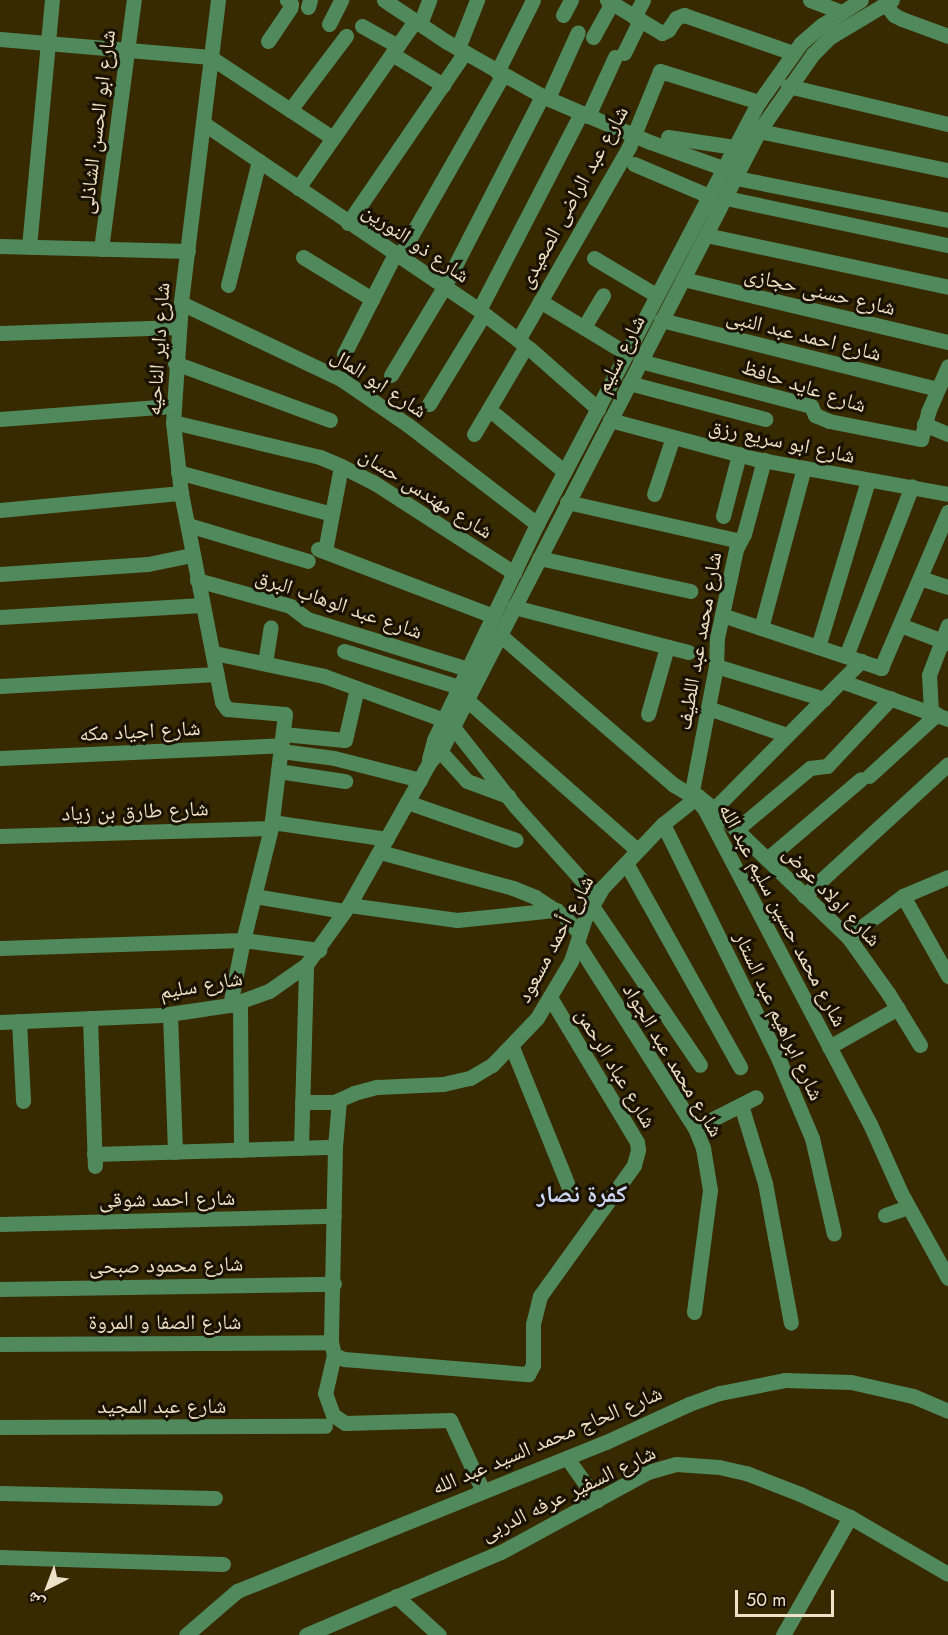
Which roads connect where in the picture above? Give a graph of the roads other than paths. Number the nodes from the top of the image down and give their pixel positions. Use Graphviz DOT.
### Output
graph roads {
  1 [pos="52,0"];
  2 [pos="134,0"];
  3 [pos="218,0"];
  4 [pos="287,0"];
  5 [pos="341,0"];
  6 [pos="384,0"];
  7 [pos="429,0"];
  8 [pos="477,0"];
  9 [pos="533,0"];
  10 [pos="571,0"];
  11 [pos="643,0"];
  12 [pos="810,0"];
  13 [pos="861,0"];
  14 [pos="609,1"];
  15 [pos="888,2"];
  16 [pos="841,12"];
  17 [pos="563,15"];
  18 [pos="637,18"];
  19 [pos="418,22"];
  20 [pos="329,24"];
  21 [pos="362,26"];
  22 [pos="578,32"];
  23 [pos="345,36"];
  24 [pos="948,36"];
  25 [pos="593,37"];
  26 [pos="0,39"];
  27 [pos="268,41"];
  28 [pos="47,43"];
  29 [pos="128,50"];
  30 [pos="395,50"];
  31 [pos="462,50"];
  32 [pos="793,53"];
  33 [pos="210,57"];
  34 [pos="500,73"];
  35 [pos="443,85"];
  36 [pos="788,86"];
  37 [pos="545,97"];
  38 [pos="759,102"];
  39 [pos="290,110"];
  40 [pos="584,115"];
  41 [pos="203,123"];
  42 [pos="948,124"];
  43 [pos="759,130"];
  44 [pos="634,135"];
  45 [pos="668,137"];
  46 [pos="333,138"];
  47 [pos="734,147"];
  48 [pos="259,161"];
  49 [pos="634,164"];
  50 [pos="948,170"];
  51 [pos="730,173"];
  52 [pos="298,188"];
  53 [pos="709,196"];
  54 [pos="726,198"];
  55 [pos="948,220"];
  56 [pos="348,223"];
  57 [pos="706,235"];
  58 [pos="948,245"];
  59 [pos="0,246"];
  60 [pos="29,247"];
  61 [pos="101,249"];
  62 [pos="188,251"];
  63 [pos="397,255"];
  64 [pos="303,257"];
  65 [pos="594,258"];
  66 [pos="683,279"];
  67 [pos="228,285"];
  68 [pos="444,287"];
  69 [pos="948,287"];
  70 [pos="603,295"];
  71 [pos="656,295"];
  72 [pos="372,299"];
  73 [pos="540,301"];
  74 [pos="181,303"];
  75 [pos="481,312"];
  76 [pos="661,321"];
  77 [pos="179,327"];
  78 [pos="584,327"];
  79 [pos="0,333"];
  80 [pos="948,342"];
  81 [pos="522,343"];
  82 [pos="626,353"];
  83 [pos="344,354"];
  84 [pos="640,361"];
  85 [pos="175,363"];
  86 [pos="948,366"];
  87 [pos="391,375"];
  88 [pos="629,383"];
  89 [pos="938,389"];
  90 [pos="429,404"];
  91 [pos="597,409"];
  92 [pos="172,414"];
  93 [pos="496,414"];
  94 [pos="0,419"];
  95 [pos="765,419"];
  96 [pos="330,420"];
  97 [pos="610,420"];
  98 [pos="922,432"];
  99 [pos="474,434"];
  100 [pos="948,434"];
  101 [pos="673,437"];
  102 [pos="739,454"];
  103 [pos="764,460"];
  104 [pos="341,466"];
  105 [pos="804,468"];
  106 [pos="178,472"];
  107 [pos="565,472"];
  108 [pos="868,480"];
  109 [pos="912,486"];
  110 [pos="181,493"];
  111 [pos="654,494"];
  112 [pos="948,494"];
  113 [pos="567,502"];
  114 [pos="0,510"];
  115 [pos="324,512"];
  116 [pos="948,512"];
  117 [pos="723,516"];
  118 [pos="537,524"];
  119 [pos="188,525"];
  120 [pos="740,542"];
  121 [pos="192,555"];
  122 [pos="539,558"];
  123 [pos="308,561"];
  124 [pos="514,573"];
  125 [pos="0,574"];
  126 [pos="920,578"];
  127 [pos="197,580"];
  128 [pos="948,587"];
  129 [pos="690,591"];
  130 [pos="202,605"];
  131 [pos="514,607"];
  132 [pos="722,615"];
  133 [pos="493,616"];
  134 [pos="0,617"];
  135 [pos="900,625"];
  136 [pos="948,625"];
  137 [pos="271,627"];
  138 [pos="761,628"];
  139 [pos="500,635"];
  140 [pos="945,642"];
  141 [pos="667,647"];
  142 [pos="818,647"];
  143 [pos="344,651"];
  144 [pos="688,652"];
  145 [pos="214,653"];
  146 [pos="846,656"];
  147 [pos="861,661"];
  148 [pos="265,663"];
  149 [pos="716,666"];
  150 [pos="468,669"];
  151 [pos="217,674"];
  152 [pos="841,681"];
  153 [pos="0,686"];
  154 [pos="357,687"];
  155 [pos="463,693"];
  156 [pos="891,698"];
  157 [pos="824,699"];
  158 [pos="708,708"];
  159 [pos="648,714"];
  160 [pos="939,715"];
  161 [pos="448,724"];
  162 [pos="787,735"];
  163 [pos="282,744"];
  164 [pos="440,751"];
  165 [pos="0,758"];
  166 [pos="429,763"];
  167 [pos="948,764"];
  168 [pos="278,771"];
  169 [pos="420,780"];
  170 [pos="345,781"];
  171 [pos="508,796"];
  172 [pos="692,796"];
  173 [pos="407,802"];
  174 [pos="714,809"];
  175 [pos="663,824"];
  176 [pos="272,825"];
  177 [pos="736,830"];
  178 [pos="0,836"];
  179 [pos="516,840"];
  180 [pos="383,845"];
  181 [pos="637,850"];
  182 [pos="767,859"];
  183 [pos="626,863"];
  184 [pos="948,877"];
  185 [pos="254,896"];
  186 [pos="804,896"];
  187 [pos="903,896"];
  188 [pos="594,901"];
  189 [pos="346,908"];
  190 [pos="556,910"];
  191 [pos="848,937"];
  192 [pos="578,938"];
  193 [pos="243,940"];
  194 [pos="0,948"];
  195 [pos="319,950"];
  196 [pos="306,965"];
  197 [pos="948,976"];
  198 [pos="550,997"];
  199 [pos="235,1004"];
  200 [pos="898,1008"];
  201 [pos="170,1014"];
  202 [pos="90,1018"];
  203 [pos="19,1021"];
  204 [pos="0,1022"];
  205 [pos="920,1045"];
  206 [pos="512,1047"];
  207 [pos="829,1047"];
  208 [pos="700,1065"];
  209 [pos="740,1067"];
  210 [pos="756,1097"];
  211 [pos="339,1100"];
  212 [pos="23,1101"];
  213 [pos="302,1102"];
  214 [pos="741,1105"];
  215 [pos="694,1128"];
  216 [pos="335,1147"];
  217 [pos="301,1148"];
  218 [pos="241,1150"];
  219 [pos="175,1152"];
  220 [pos="569,1188"];
  221 [pos="908,1207"];
  222 [pos="885,1215"];
  223 [pos="334,1216"];
  224 [pos="0,1224"];
  225 [pos="834,1234"];
  226 [pos="948,1278"];
  227 [pos="334,1284"];
  228 [pos="0,1289"];
  229 [pos="694,1312"];
  230 [pos="791,1323"];
  231 [pos="0,1344"];
  232 [pos="332,1348"];
  233 [pos="522,1376"];
  234 [pos="948,1411"];
  235 [pos="325,1426"];
  236 [pos="0,1427"];
  237 [pos="567,1458"];
  238 [pos="483,1491"];
  239 [pos="0,1493"];
  240 [pos="214,1498"];
  241 [pos="597,1500"];
  242 [pos="850,1517"];
  243 [pos="0,1557"];
  244 [pos="222,1564"];
  245 [pos="948,1574"];
  246 [pos="396,1596"];
  247 [pos="186,1635"];
  248 [pos="306,1635"];
  249 [pos="439,1635"];
  250 [pos="783,1635"];
  1 -- 28 [label="street"];
  2 -- 29 [label="street, شارع ابو الحسن الشاذلى"];
  3 -- 33 [label="street, شارع داير الناحيه"];
  4 -- 27 [label="street"];
  5 -- 20 [label="street"];
  6 -- 19 [label="street"];
  7 -- 19 [label="street"];
  8 -- 31 [label="street"];
  9 -- 34 [label="street"];
  10 -- 17 [label="street"];
  11 -- 18 [label="street"];
  12 -- 16 [label="street"];
  13 -- 16 [label="street, شارع سليم"];
  14 -- 18 [label="street"];
  14 -- 25 [label="street"];
  15 -- 24 [label="street"];
  15 -- 36 [label="street, شارع سليم"];
  16 -- 32 [label="street, شارع سليم"];
  18 -- 32 [label="street"];
  18 -- 40 [label="street"];
  19 -- 30 [label="street"];
  19 -- 31 [label="street"];
  21 -- 30 [label="street"];
  22 -- 37 [label="street"];
  23 -- 39 [label="street"];
  26 -- 28 [label="street"];
  28 -- 29 [label="street"];
  28 -- 60 [label="street"];
  29 -- 33 [label="street"];
  29 -- 61 [label="street, شارع ابو الحسن الشاذلى"];
  30 -- 35 [label="street"];
  30 -- 46 [label="street"];
  31 -- 34 [label="street"];
  31 -- 35 [label="street"];
  32 -- 38 [label="street, شارع سليم"];
  33 -- 39 [label="street"];
  33 -- 41 [label="street, شارع داير الناحيه"];
  34 -- 37 [label="street"];
  34 -- 63 [label="street"];
  35 -- 56 [label="street"];
  36 -- 42 [label="street"];
  36 -- 43 [label="street, شارع سليم"];
  37 -- 40 [label="street"];
  37 -- 68 [label="street"];
  38 -- 44 [label="street, شارع عبد الراضى الصعيدى"];
  38 -- 47 [label="street, شارع سليم"];
  39 -- 46 [label="street"];
  40 -- 44 [label="street"];
  40 -- 75 [label="street"];
  41 -- 48 [label="street, شارع ذو النورين"];
  41 -- 62 [label="street, شارع داير الناحيه"];
  43 -- 50 [label="street"];
  43 -- 51 [label="street, شارع سليم"];
  44 -- 51 [label="street"];
  44 -- 73 [label="street, شارع عبد الراضى الصعيدى"];
  45 -- 47 [label="street"];
  46 -- 52 [label="street"];
  47 -- 51 [label="street, شارع سليم"];
  48 -- 52 [label="street, شارع ذو النورين"];
  48 -- 67 [label="street"];
  49 -- 53 [label="street"];
  51 -- 53 [label="street, شارع سليم"];
  51 -- 54 [label="street, شارع سليم"];
  51 -- 55 [label="street"];
  52 -- 56 [label="street, شارع ذو النورين"];
  53 -- 71 [label="street, شارع سليم"];
  54 -- 57 [label="street, شارع سليم"];
  54 -- 58 [label="street"];
  56 -- 63 [label="street, شارع ذو النورين"];
  57 -- 66 [label="street, شارع سليم"];
  57 -- 69 [label="street"];
  59 -- 60 [label="street"];
  60 -- 61 [label="street"];
  61 -- 62 [label="street"];
  62 -- 74 [label="street, شارع داير الناحيه"];
  63 -- 68 [label="street, شارع ذو النورين"];
  63 -- 72 [label="street"];
  64 -- 72 [label="street"];
  65 -- 71 [label="street"];
  66 -- 76 [label="street, شارع سليم"];
  66 -- 80 [label="street, شارع حسنى حجازى"];
  68 -- 75 [label="street, شارع ذو النورين"];
  68 -- 87 [label="street"];
  70 -- 78 [label="street"];
  71 -- 82 [label="street, شارع سليم"];
  72 -- 83 [label="street"];
  73 -- 78 [label="street"];
  73 -- 81 [label="street, شارع عبد الراضى الصعيدى"];
  74 -- 77 [label="street, شارع داير الناحيه"];
  74 -- 118 [label="street, شارع ابو المال"];
  75 -- 81 [label="street, شارع ذو النورين"];
  75 -- 90 [label="street"];
  76 -- 84 [label="street, شارع سليم"];
  76 -- 89 [label="street, شارع احمد عبد النبى"];
  77 -- 79 [label="street"];
  77 -- 85 [label="street, شارع داير الناحيه"];
  78 -- 82 [label="street"];
  81 -- 91 [label="street, شارع ذو النورين"];
  81 -- 99 [label="street, شارع عبد الراضى الصعيدى"];
  82 -- 91 [label="street, شارع سليم"];
  84 -- 88 [label="street, شارع سليم"];
  84 -- 98 [label="street, شارع عايد حافظ"];
  85 -- 92 [label="street, شارع داير الناحيه"];
  85 -- 96 [label="street"];
  86 -- 89 [label="street"];
  88 -- 95 [label="street"];
  88 -- 97 [label="street, شارع سليم"];
  89 -- 98 [label="street"];
  91 -- 107 [label="street, شارع سليم"];
  92 -- 94 [label="street, شارع مهندس حسان"];
  92 -- 104 [label="street, شارع مهندس حسان"];
  92 -- 106 [label="street, شارع داير الناحيه"];
  93 -- 107 [label="street"];
  97 -- 101 [label="street, شارع ابو سريع رزق"];
  97 -- 113 [label="street, شارع سليم"];
  98 -- 100 [label="street"];
  101 -- 102 [label="street, شارع ابو سريع رزق"];
  101 -- 111 [label="street"];
  102 -- 103 [label="street, شارع ابو سريع رزق"];
  102 -- 117 [label="street"];
  103 -- 105 [label="street, شارع ابو سريع رزق"];
  103 -- 120 [label="street, شارع محمد عبد اللطيف"];
  104 -- 124 [label="street, شارع مهندس حسان"];
  104 -- 133 [label="street"];
  105 -- 108 [label="street, شارع ابو سريع رزق"];
  105 -- 138 [label="street"];
  106 -- 110 [label="street, شارع داير الناحيه"];
  106 -- 115 [label="street"];
  107 -- 118 [label="street, شارع سليم"];
  108 -- 109 [label="street, شارع ابو سريع رزق"];
  108 -- 142 [label="street"];
  109 -- 112 [label="street, شارع ابو سريع رزق"];
  109 -- 146 [label="street"];
  110 -- 114 [label="street"];
  110 -- 119 [label="street, شارع داير الناحيه"];
  113 -- 120 [label="street"];
  113 -- 122 [label="street, شارع سليم"];
  116 -- 126 [label="street"];
  118 -- 124 [label="street, شارع سليم"];
  119 -- 121 [label="street, شارع داير الناحيه"];
  119 -- 123 [label="street"];
  120 -- 132 [label="street, شارع محمد عبد اللطيف"];
  121 -- 125 [label="street"];
  121 -- 127 [label="street, شارع داير الناحيه"];
  122 -- 129 [label="street"];
  122 -- 131 [label="street, شارع سليم"];
  124 -- 133 [label="street, شارع سليم"];
  126 -- 128 [label="street"];
  126 -- 135 [label="street"];
  127 -- 130 [label="street, شارع داير الناحيه"];
  127 -- 150 [label="street, شارع عبد الوهاب البرق"];
  130 -- 134 [label="street"];
  130 -- 145 [label="street, شارع داير الناحيه"];
  131 -- 139 [label="street, شارع سليم"];
  131 -- 141 [label="street"];
  132 -- 138 [label="street"];
  132 -- 149 [label="street, شارع محمد عبد اللطيف"];
  133 -- 150 [label="street, شارع سليم"];
  135 -- 140 [label="street"];
  135 -- 147 [label="street"];
  136 -- 140 [label="street"];
  137 -- 148 [label="street"];
  138 -- 142 [label="street"];
  139 -- 155 [label="street, شارع سليم"];
  139 -- 172 [label="street, شارع محمد حسين سليم عبد الله"];
  140 -- 160 [label="street"];
  141 -- 144 [label="street"];
  141 -- 159 [label="street"];
  142 -- 146 [label="street"];
  143 -- 155 [label="street"];
  145 -- 148 [label="street"];
  145 -- 151 [label="street, شارع داير الناحيه"];
  146 -- 147 [label="street"];
  147 -- 152 [label="street"];
  148 -- 154 [label="street"];
  149 -- 157 [label="street"];
  149 -- 158 [label="street, شارع محمد عبد اللطيف"];
  150 -- 155 [label="street, شارع سليم"];
  151 -- 153 [label="street"];
  151 -- 163 [label="street, شارع داير الناحيه"];
  152 -- 156 [label="street"];
  152 -- 157 [label="street"];
  154 -- 161 [label="street"];
  154 -- 163 [label="street"];
  155 -- 161 [label="street, شارع سليم"];
  155 -- 181 [label="street"];
  156 -- 160 [label="street"];
  156 -- 177 [label="street"];
  157 -- 162 [label="street"];
  158 -- 162 [label="street"];
  158 -- 172 [label="street, شارع محمد عبد اللطيف"];
  160 -- 182 [label="street"];
  161 -- 164 [label="street, شارع سليم"];
  161 -- 166 [label="street, شارع سليم"];
  161 -- 171 [label="street"];
  162 -- 174 [label="street"];
  163 -- 165 [label="street, شارع اجياد مكه"];
  163 -- 168 [label="street"];
  163 -- 169 [label="street"];
  164 -- 166 [label="street, شارع سليم"];
  164 -- 171 [label="street"];
  166 -- 169 [label="street, شارع سليم"];
  167 -- 186 [label="street"];
  168 -- 170 [label="street"];
  168 -- 176 [label="street"];
  169 -- 173 [label="street, شارع سليم"];
  171 -- 188 [label="street"];
  172 -- 174 [label="street, شارع اولاد عوض"];
  172 -- 175 [label="street, شارع أحمد مسعود"];
  172 -- 207 [label="street, شارع محمد حسين سليم عبد الله"];
  173 -- 179 [label="street"];
  173 -- 180 [label="street, شارع سليم"];
  174 -- 177 [label="street, شارع اولاد عوض"];
  175 -- 181 [label="street, شارع أحمد مسعود"];
  175 -- 225 [label="street, شارع ابراهيم عبد الستار"];
  176 -- 178 [label="street, شارع طارق بن زياد"];
  176 -- 180 [label="street, شارع طارق بن زياد"];
  176 -- 185 [label="street"];
  177 -- 182 [label="street, شارع اولاد عوض"];
  180 -- 189 [label="street, شارع سليم"];
  180 -- 190 [label="street, شارع محمد عبد الجواد"];
  181 -- 183 [label="street, شارع أحمد مسعود"];
  182 -- 186 [label="street, شارع اولاد عوض"];
  183 -- 188 [label="street, شارع أحمد مسعود"];
  183 -- 209 [label="street"];
  184 -- 187 [label="street"];
  185 -- 189 [label="street"];
  185 -- 193 [label="street"];
  186 -- 191 [label="street, شارع اولاد عوض"];
  187 -- 191 [label="street"];
  187 -- 197 [label="street"];
  188 -- 192 [label="street, شارع أحمد مسعود"];
  188 -- 208 [label="street"];
  189 -- 190 [label="street"];
  189 -- 195 [label="street, شارع سليم"];
  190 -- 192 [label="street, شارع محمد عبد الجواد"];
  191 -- 200 [label="street, شارع اولاد عوض"];
  192 -- 198 [label="street, شارع أحمد مسعود"];
  192 -- 215 [label="street, شارع محمد عبد الجواد"];
  193 -- 194 [label="street"];
  193 -- 195 [label="street"];
  193 -- 199 [label="street"];
  195 -- 196 [label="street, شارع سليم"];
  196 -- 199 [label="street, شارع سليم"];
  196 -- 213 [label="street"];
  198 -- 206 [label="street, شارع أحمد مسعود"];
  198 -- 233 [label="street, شارع عباد الرحمن"];
  199 -- 201 [label="street, شارع سليم"];
  199 -- 218 [label="street"];
  200 -- 205 [label="street, شارع اولاد عوض"];
  200 -- 207 [label="street"];
  201 -- 202 [label="street, شارع سليم"];
  201 -- 219 [label="street"];
  202 -- 203 [label="street, شارع سليم"];
  202 -- 219 [label="street"];
  203 -- 204 [label="street, شارع سليم"];
  203 -- 212 [label="street"];
  206 -- 211 [label="street, شارع أحمد مسعود"];
  206 -- 220 [label="street"];
  207 -- 221 [label="street, شارع محمد حسين سليم عبد الله"];
  210 -- 214 [label="street"];
  211 -- 213 [label="street, شارع أحمد مسعود"];
  211 -- 216 [label="street"];
  213 -- 217 [label="street"];
  214 -- 215 [label="street"];
  214 -- 230 [label="street"];
  215 -- 229 [label="street, شارع محمد عبد الجواد"];
  216 -- 217 [label="street"];
  216 -- 223 [label="street"];
  217 -- 218 [label="street"];
  218 -- 219 [label="street"];
  221 -- 222 [label="street"];
  221 -- 226 [label="street, شارع محمد حسين سليم عبد الله"];
  223 -- 224 [label="street, شارع احمد شوقى"];
  223 -- 227 [label="street"];
  227 -- 228 [label="street, شارع محمود صبحى"];
  227 -- 232 [label="street"];
  231 -- 232 [label="street, شارع الصفا و المروة"];
  232 -- 233 [label="street, شارع الصفا و المروة"];
  232 -- 238 [label="street"];
  234 -- 237 [label="street, شارع الحاج محمد السيد عبد الله"];
  235 -- 236 [label="street, شارع عبد المجيد"];
  237 -- 238 [label="street, شارع الحاج محمد السيد عبد الله"];
  237 -- 241 [label="street"];
  238 -- 247 [label="street, شارع الحاج محمد السيد عبد الله"];
  239 -- 240 [label="street"];
  241 -- 242 [label="street, شارع السفير عرفه الدربى"];
  241 -- 246 [label="street, شارع السفير عرفه الدربى"];
  242 -- 245 [label="street, شارع السفير عرفه الدربى"];
  242 -- 250 [label="street"];
  243 -- 244 [label="street"];
  246 -- 248 [label="street, شارع السفير عرفه الدربى"];
  246 -- 249 [label="street"];
}
